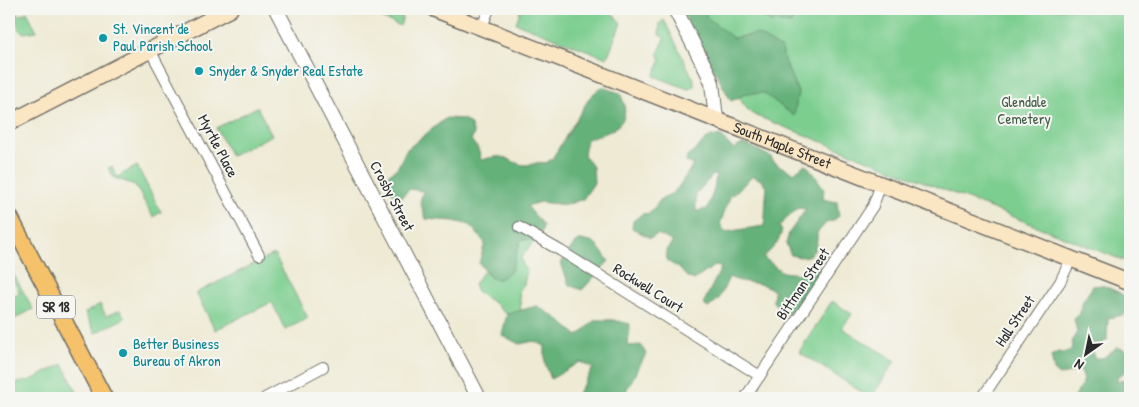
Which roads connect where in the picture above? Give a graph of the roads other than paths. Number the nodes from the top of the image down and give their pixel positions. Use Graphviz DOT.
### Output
graph roads {
  1 [pos="230,9"];
  2 [pos="276,9"];
  3 [pos="434,9"];
  4 [pos="489,9"];
  5 [pos="675,9"];
  6 [pos="482,27"];
  7 [pos="150,50"];
  8 [pos="716,120"];
  9 [pos="9,123"];
  10 [pos="881,184"];
  11 [pos="9,216"];
  12 [pos="520,227"];
  13 [pos="260,255"];
  14 [pos="1071,259"];
  15 [pos="1130,282"];
  16 [pos="323,367"];
  17 [pos="760,376"];
  18 [pos="104,398"];
  19 [pos="265,398"];
  20 [pos="480,398"];
  21 [pos="745,398"];
  22 [pos="982,398"];
  1 -- 7 [label="main road"];
  2 -- 20 [label="street, Crosby Street"];
  3 -- 6 [label="main road, South Maple Street"];
  4 -- 6 [label="street"];
  5 -- 8 [label="street"];
  6 -- 8 [label="main road, South Maple Street"];
  7 -- 9 [label="main road"];
  7 -- 13 [label="street, Myrtle Place"];
  8 -- 10 [label="main road, South Maple Street"];
  10 -- 14 [label="main road, South Maple Street"];
  10 -- 17 [label="street, Bittman Street"];
  11 -- 18 [label="main road, SR 18"];
  12 -- 17 [label="street, Rockwell Court"];
  14 -- 15 [label="main road, South Maple Street"];
  14 -- 22 [label="street, Hall Street"];
  16 -- 19 [label="street"];
  17 -- 21 [label="street, Bittman Street"];
}
